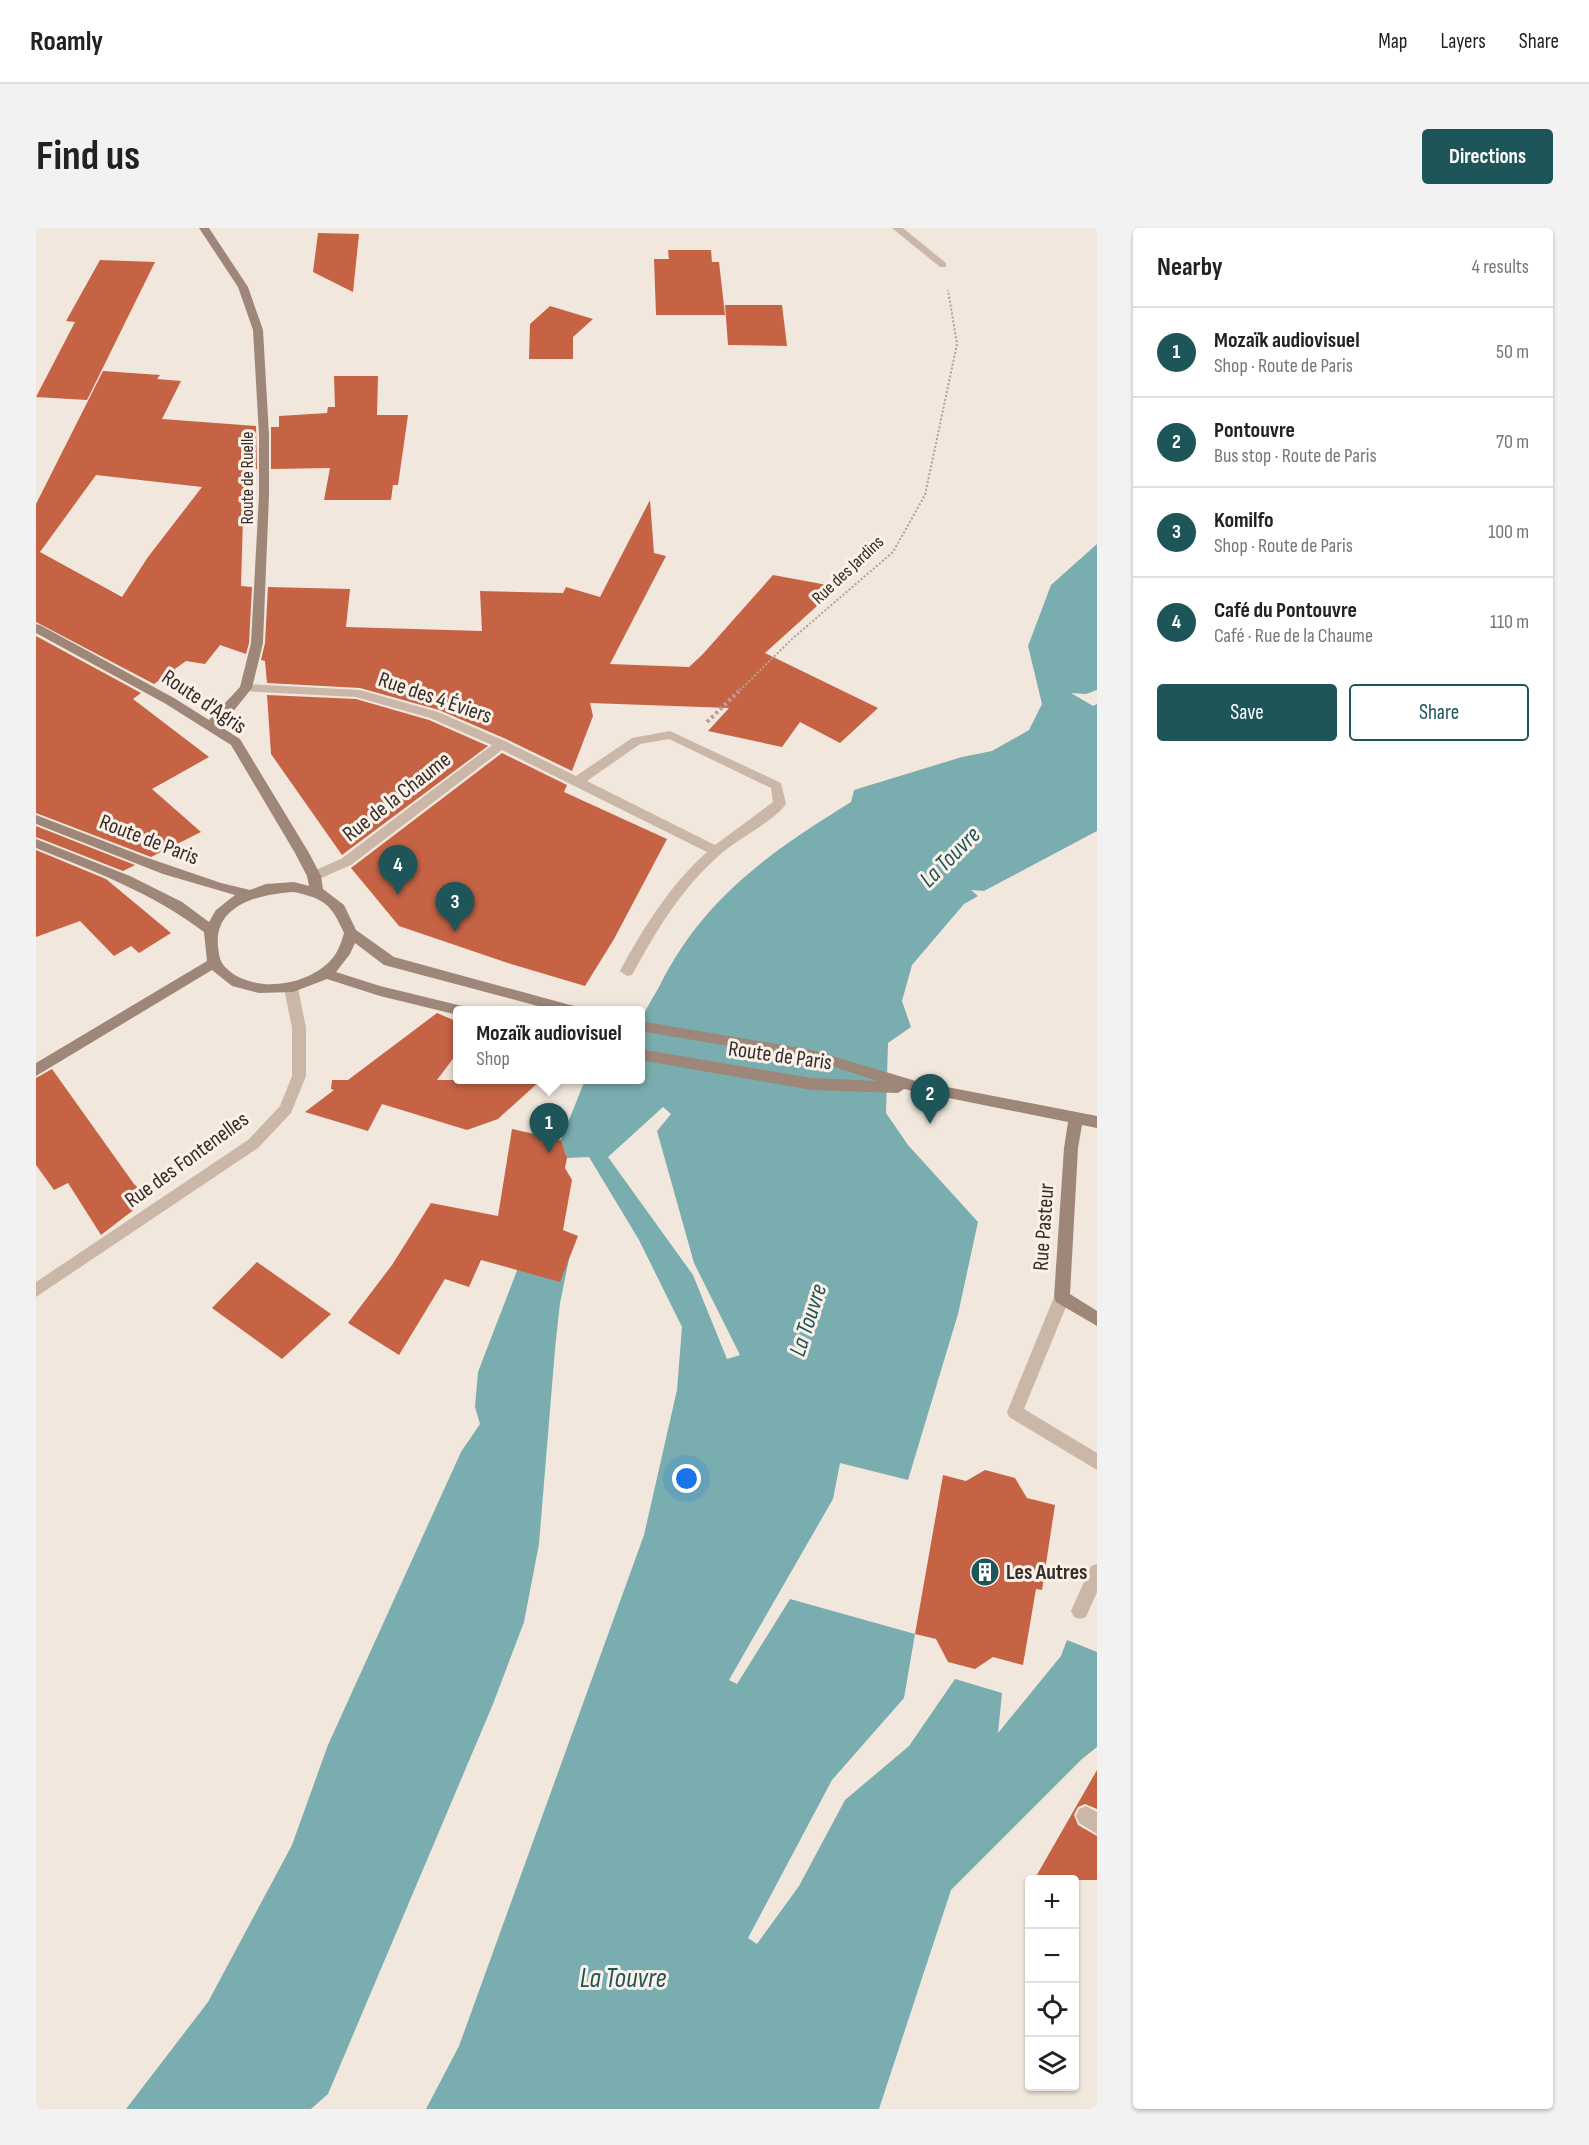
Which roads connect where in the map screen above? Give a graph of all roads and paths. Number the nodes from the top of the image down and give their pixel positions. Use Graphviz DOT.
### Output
graph roads {
  1 [pos="204,228"];
  2 [pos="897,228"];
  3 [pos="943,266"];
  4 [pos="36,628"];
  5 [pos="246,688"];
  6 [pos="210,726"];
  7 [pos="501,744"];
  8 [pos="689,744"];
  9 [pos="577,782"];
  10 [pos="36,819"];
  11 [pos="36,843"];
  12 [pos="716,851"];
  13 [pos="314,876"];
  14 [pos="316,890"];
  15 [pos="248,894"];
  16 [pos="210,929"];
  17 [pos="351,933"];
  18 [pos="214,963"];
  19 [pos="627,971"];
  20 [pos="326,974"];
  21 [pos="291,988"];
  22 [pos="552,1006"];
  23 [pos="453,1009"];
  24 [pos="645,1027"];
  25 [pos="645,1055"];
  26 [pos="36,1070"];
  27 [pos="916,1087"];
  28 [pos="1076,1118"];
  29 [pos="1097,1122"];
  30 [pos="36,1290"];
  31 [pos="1062,1297"];
  32 [pos="1097,1319"];
  33 [pos="1097,1462"];
  34 [pos="1097,1572"];
  35 [pos="1080,1611"];
  1 -- 5 [label="street, Route de Ruelle"];
  2 -- 3 [label="street"];
  3 -- 8 [label="path, Rue des Jardins"];
  4 -- 6 [label="street, Route d'Agris"];
  5 -- 6 [label="street, Route de Ruelle"];
  5 -- 7 [label="street, Rue des 4 Éviers"];
  6 -- 13 [label="street, Route d'Agris"];
  7 -- 9 [label="street, Rue des 4 Éviers"];
  7 -- 13 [label="street, Rue de la Chaume"];
  8 -- 9 [label="street"];
  8 -- 12 [label="street"];
  9 -- 12 [label="street, Rue des 4 Éviers"];
  10 -- 15 [label="street, Route de Paris"];
  11 -- 16 [label="street, Route de Paris"];
  12 -- 19 [label="street"];
  13 -- 14 [label="street, Route d'Agris"];
  14 -- 15 [label="street"];
  14 -- 17 [label="street"];
  15 -- 16 [label="street"];
  16 -- 18 [label="street"];
  17 -- 20 [label="street"];
  17 -- 22 [label="street"];
  18 -- 21 [label="street"];
  18 -- 26 [label="street"];
  20 -- 21 [label="street"];
  20 -- 23 [label="street"];
  21 -- 30 [label="street, Rue des Fontenelles"];
  24 -- 27 [label="street"];
  25 -- 27 [label="street, Route de Paris"];
  27 -- 28 [label="street"];
  28 -- 29 [label="street"];
  28 -- 31 [label="street, Rue Pasteur"];
  31 -- 32 [label="street, Rue Pasteur"];
  31 -- 33 [label="street"];
  34 -- 35 [label="street"];
}
